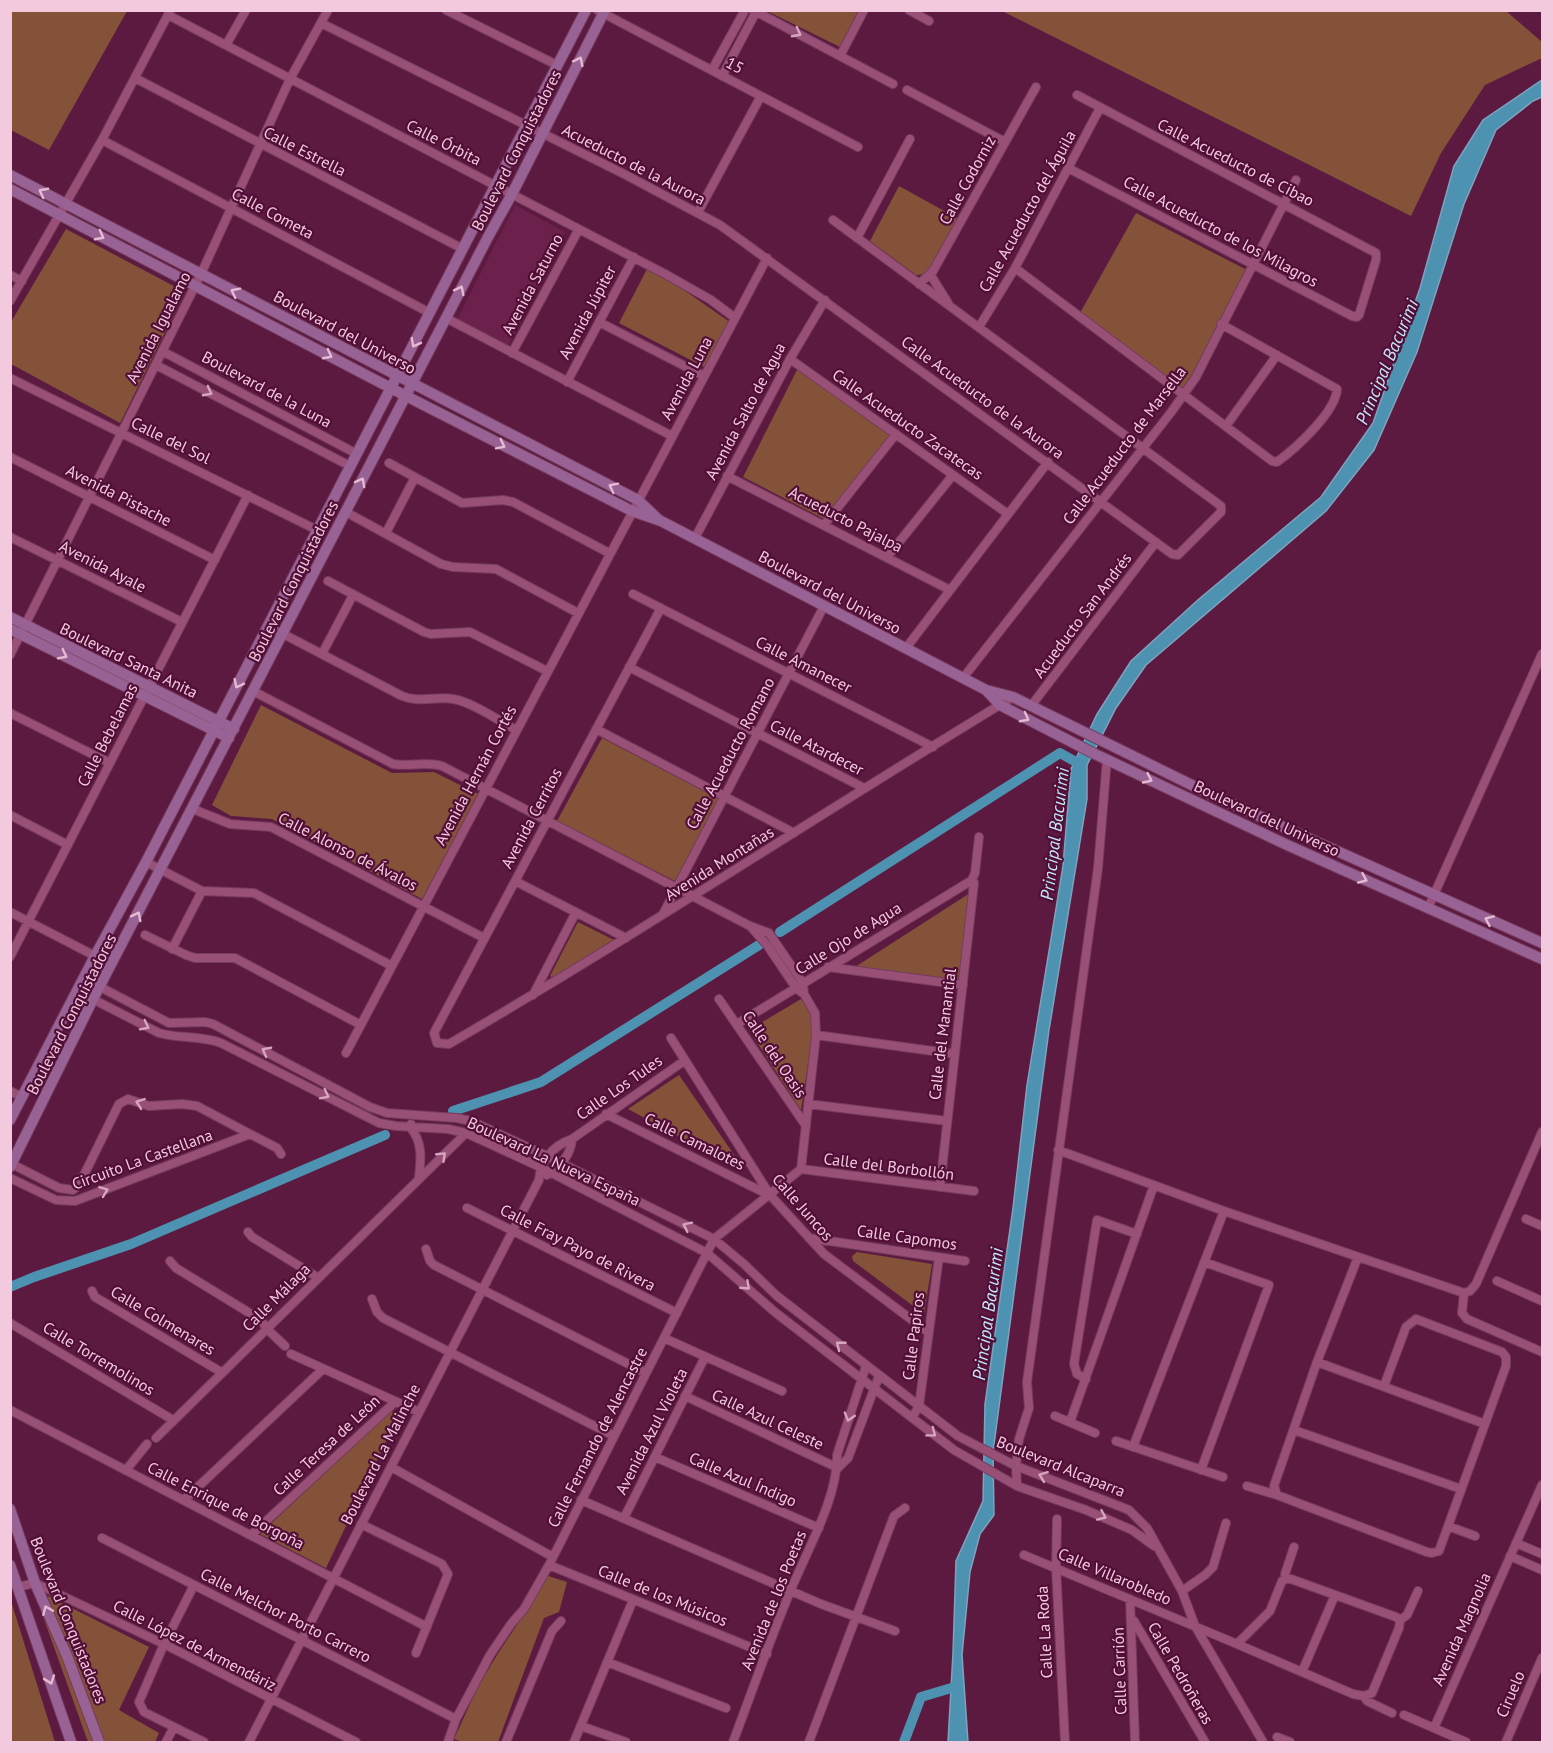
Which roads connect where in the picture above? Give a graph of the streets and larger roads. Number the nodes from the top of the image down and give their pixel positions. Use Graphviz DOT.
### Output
graph roads {
  1 [pos="246,10"];
  2 [pos="328,10"];
  3 [pos="446,10"];
  4 [pos="586,10"];
  5 [pos="745,10"];
  6 [pos="864,10"];
  7 [pos="909,10"];
  8 [pos="755,11"];
  9 [pos="602,12"];
  10 [pos="169,13"];
  11 [pos="929,21"];
  12 [pos="321,23"];
  13 [pos="226,45"];
  14 [pos="840,56"];
  15 [pos="557,65"];
  16 [pos="711,70"];
  17 [pos="722,76"];
  18 [pos="135,78"];
  19 [pos="290,79"];
  20 [pos="893,84"];
  21 [pos="1036,87"];
  22 [pos="907,90"];
  23 [pos="1077,95"];
  24 [pos="760,96"];
  25 [pos="1100,108"];
  26 [pos="527,127"];
  27 [pos="541,134"];
  28 [pos="910,139"];
  29 [pos="102,140"];
  30 [pos="1005,142"];
  31 [pos="260,145"];
  32 [pos="858,147"];
  33 [pos="1068,168"];
  34 [pos="10,175"];
  35 [pos="1296,180"];
  36 [pos="496,186"];
  37 [pos="10,189"];
  38 [pos="512,194"];
  39 [pos="1284,203"];
  40 [pos="66,204"];
  41 [pos="230,208"];
  42 [pos="698,212"];
  43 [pos="59,215"];
  44 [pos="833,220"];
  45 [pos="579,229"];
  46 [pos="857,238"];
  47 [pos="463,249"];
  48 [pos="634,257"];
  49 [pos="767,258"];
  50 [pos="1252,264"];
  51 [pos="1015,268"];
  52 [pos="201,274"];
  53 [pos="930,274"];
  54 [pos="10,275"];
  55 [pos="22,281"];
  56 [pos="920,284"];
  57 [pos="195,286"];
  58 [pos="12,297"];
  59 [pos="825,300"];
  60 [pos="949,306"];
  61 [pos="430,313"];
  62 [pos="1359,315"];
  63 [pos="446,318"];
  64 [pos="735,318"];
  65 [pos="599,322"];
  66 [pos="1221,324"];
  67 [pos="300,326"];
  68 [pos="979,327"];
  69 [pos="294,337"];
  70 [pos="162,351"];
  71 [pos="513,353"];
  72 [pos="1276,355"];
  73 [pos="790,359"];
  74 [pos="156,365"];
  75 [pos="397,376"];
  76 [pos="704,376"];
  77 [pos="10,378"];
  78 [pos="567,382"];
  79 [pos="412,384"];
  80 [pos="391,388"];
  81 [pos="1183,395"];
  82 [pos="406,396"];
  83 [pos="286,416"];
  84 [pos="1226,426"];
  85 [pos="280,429"];
  86 [pos="122,433"];
  87 [pos="896,434"];
  88 [pos="672,436"];
  89 [pos="1142,448"];
  90 [pos="357,454"];
  91 [pos="10,457"];
  92 [pos="1048,462"];
  93 [pos="390,463"];
  94 [pos="350,466"];
  95 [pos="953,475"];
  96 [pos="727,476"];
  97 [pos="415,477"];
  98 [pos="248,495"];
  99 [pos="90,497"];
  100 [pos="638,500"];
  101 [pos="1101,501"];
  102 [pos="632,511"];
  103 [pos="346,512"];
  104 [pos="1008,514"];
  105 [pos="661,521"];
  106 [pos="825,525"];
  107 [pos="317,530"];
  108 [pos="386,533"];
  109 [pos="10,537"];
  110 [pos="695,538"];
  111 [pos="1156,542"];
  112 [pos="609,553"];
  113 [pos="887,557"];
  114 [pos="58,560"];
  115 [pos="214,560"];
  116 [pos="328,581"];
  117 [pos="950,590"];
  118 [pos="633,594"];
  119 [pos="353,595"];
  120 [pos="824,606"];
  121 [pos="661,608"];
  122 [pos="578,613"];
  123 [pos="10,617"];
  124 [pos="182,622"];
  125 [pos="268,626"];
  126 [pos="19,630"];
  127 [pos="283,634"];
  128 [pos="906,648"];
  129 [pos="322,654"];
  130 [pos="1542,654"];
  131 [pos="10,655"];
  132 [pos="629,667"];
  133 [pos="547,671"];
  134 [pos="789,673"];
  135 [pos="963,678"];
  136 [pos="986,690"];
  137 [pos="147,691"];
  138 [pos="253,691"];
  139 [pos="1013,697"];
  140 [pos="1000,705"];
  141 [pos="1031,706"];
  142 [pos="10,712"];
  143 [pos="1068,724"];
  144 [pos="217,726"];
  145 [pos="596,729"];
  146 [pos="516,730"];
  147 [pos="232,733"];
  148 [pos="757,733"];
  149 [pos="1056,734"];
  150 [pos="933,747"];
  151 [pos="1107,759"];
  152 [pos="110,763"];
  153 [pos="486,788"];
  154 [pos="864,788"];
  155 [pos="725,796"];
  156 [pos="193,808"];
  157 [pos="10,815"];
  158 [pos="547,820"];
  159 [pos="794,833"];
  160 [pos="979,837"];
  161 [pos="68,845"];
  162 [pos="146,862"];
  163 [pos="161,870"];
  164 [pos="515,881"];
  165 [pos="973,884"];
  166 [pos="677,888"];
  167 [pos="202,891"];
  168 [pos="1434,895"];
  169 [pos="693,896"];
  170 [pos="423,906"];
  171 [pos="1428,908"];
  172 [pos="10,912"];
  173 [pos="576,912"];
  174 [pos="663,915"];
  175 [pos="29,921"];
  176 [pos="145,935"];
  177 [pos="484,938"];
  178 [pos="626,938"];
  179 [pos="1542,943"];
  180 [pos="172,949"];
  181 [pos="95,956"];
  182 [pos="10,957"];
  183 [pos="1542,959"];
  184 [pos="392,966"];
  185 [pos="828,967"];
  186 [pos="83,978"];
  187 [pos="963,985"];
  188 [pos="800,986"];
  189 [pos="100,987"];
  190 [pos="77,991"];
  191 [pos="533,996"];
  192 [pos="93,999"];
  193 [pos="719,999"];
  194 [pos="737,1024"];
  195 [pos="361,1025"];
  196 [pos="816,1035"];
  197 [pos="671,1038"];
  198 [pos="437,1043"];
  199 [pos="346,1053"];
  200 [pos="955,1054"];
  201 [pos="684,1061"];
  202 [pos="10,1090"];
  203 [pos="22,1096"];
  204 [pos="808,1104"];
  205 [pos="606,1114"];
  206 [pos="415,1116"];
  207 [pos="10,1120"];
  208 [pos="947,1121"];
  209 [pos="806,1126"];
  210 [pos="410,1127"];
  211 [pos="1542,1132"];
  212 [pos="466,1133"];
  213 [pos="250,1134"];
  214 [pos="572,1139"];
  215 [pos="1058,1150"];
  216 [pos="280,1154"];
  217 [pos="547,1156"];
  218 [pos="561,1164"];
  219 [pos="11,1165"];
  220 [pos="540,1167"];
  221 [pos="801,1169"];
  222 [pos="551,1173"];
  223 [pos="10,1178"];
  224 [pos="418,1178"];
  225 [pos="539,1180"];
  226 [pos="1154,1185"];
  227 [pos="940,1187"];
  228 [pos="73,1190"];
  229 [pos="974,1191"];
  230 [pos="770,1195"];
  231 [pos="75,1201"];
  232 [pos="467,1208"];
  233 [pos="1224,1212"];
  234 [pos="1526,1219"];
  235 [pos="1542,1226"];
  236 [pos="512,1230"];
  237 [pos="248,1232"];
  238 [pos="1137,1234"];
  239 [pos="809,1238"];
  240 [pos="714,1239"];
  241 [pos="426,1249"];
  242 [pos="707,1253"];
  243 [pos="939,1257"];
  244 [pos="1358,1257"];
  245 [pos="965,1261"];
  246 [pos="170,1262"];
  247 [pos="1204,1262"];
  248 [pos="317,1277"];
  249 [pos="1497,1281"];
  250 [pos="482,1288"];
  251 [pos="92,1291"];
  252 [pos="1464,1293"];
  253 [pos="372,1299"];
  254 [pos="1542,1301"];
  255 [pos="677,1313"];
  256 [pos="10,1323"];
  257 [pos="267,1329"];
  258 [pos="928,1332"];
  259 [pos="664,1338"];
  260 [pos="450,1352"];
  261 [pos="1542,1352"];
  262 [pos="705,1357"];
  263 [pos="1317,1362"];
  264 [pos="866,1365"];
  265 [pos="323,1369"];
  266 [pos="221,1372"];
  267 [pos="646,1373"];
  268 [pos="879,1376"];
  269 [pos="1086,1378"];
  270 [pos="861,1380"];
  271 [pos="1384,1386"];
  272 [pos="874,1389"];
  273 [pos="782,1391"];
  274 [pos="685,1396"];
  275 [pos="395,1402"];
  276 [pos="919,1406"];
  277 [pos="10,1410"];
  278 [pos="419,1412"];
  279 [pos="1055,1416"];
  280 [pos="912,1418"];
  281 [pos="173,1420"];
  282 [pos="1070,1422"];
  283 [pos="1485,1424"];
  284 [pos="1294,1430"];
  285 [pos="1095,1432"];
  286 [pos="614,1436"];
  287 [pos="156,1438"];
  288 [pos="1116,1441"];
  289 [pos="970,1443"];
  290 [pos="147,1444"];
  291 [pos="1133,1447"];
  292 [pos="655,1457"];
  293 [pos="970,1459"];
  294 [pos="1012,1464"];
  295 [pos="391,1467"];
  296 [pos="838,1468"];
  297 [pos="126,1470"];
  298 [pos="1201,1470"];
  299 [pos="1223,1477"];
  300 [pos="1542,1485"];
  301 [pos="1017,1486"];
  302 [pos="1247,1486"];
  303 [pos="1461,1489"];
  304 [pos="1277,1495"];
  305 [pos="184,1500"];
  306 [pos="581,1500"];
  307 [pos="905,1508"];
  308 [pos="10,1509"];
  309 [pos="624,1518"];
  310 [pos="1057,1519"];
  311 [pos="361,1524"];
  312 [pos="1226,1524"];
  313 [pos="1448,1526"];
  314 [pos="819,1528"];
  315 [pos="251,1535"];
  316 [pos="1475,1536"];
  317 [pos="102,1538"];
  318 [pos="1516,1543"];
  319 [pos="1294,1547"];
  320 [pos="1158,1549"];
  321 [pos="1542,1554"];
  322 [pos="1024,1555"];
  323 [pos="1510,1556"];
  324 [pos="551,1561"];
  325 [pos="10,1565"];
  326 [pos="1056,1567"];
  327 [pos="1542,1570"];
  328 [pos="334,1578"];
  329 [pos="1286,1579"];
  330 [pos="35,1583"];
  331 [pos="194,1585"];
  332 [pos="18,1587"];
  333 [pos="790,1591"];
  334 [pos="1182,1591"];
  335 [pos="1418,1591"];
  336 [pos="1335,1595"];
  337 [pos="1130,1599"];
  338 [pos="633,1600"];
  339 [pos="855,1617"];
  340 [pos="1132,1619"];
  341 [pos="1400,1620"];
  342 [pos="561,1621"];
  343 [pos="1195,1626"];
  344 [pos="427,1627"];
  345 [pos="895,1631"];
  346 [pos="301,1641"];
  347 [pos="164,1644"];
  348 [pos="1238,1644"];
  349 [pos="416,1653"];
  350 [pos="766,1654"];
  351 [pos="1542,1658"];
  352 [pos="608,1662"];
  353 [pos="1302,1672"];
  354 [pos="1364,1696"];
  355 [pos="271,1700"];
  356 [pos="726,1708"];
  357 [pos="1392,1713"];
  358 [pos="1404,1715"];
  359 [pos="456,1719"];
  360 [pos="581,1726"];
  361 [pos="174,1727"];
  362 [pos="1434,1728"];
  363 [pos="1277,1737"];
  364 [pos="1260,1741"];
  365 [pos="449,1742"];
  366 [pos="71,1743"];
  367 [pos="99,1743"];
  368 [pos="166,1743"];
  369 [pos="204,1743"];
  370 [pos="249,1743"];
  371 [pos="356,1743"];
  372 [pos="506,1743"];
  373 [pos="574,1743"];
  374 [pos="626,1743"];
  375 [pos="733,1743"];
  376 [pos="809,1743"];
  377 [pos="1065,1743"];
  378 [pos="1136,1743"];
  379 [pos="1204,1743"];
  380 [pos="1290,1743"];
  381 [pos="1466,1743"];
  382 [pos="1506,1743"];
  1 -- 13 [label="street"];
  2 -- 12 [label="street, Avenida Igualamo"];
  3 -- 15 [label="street"];
  4 -- 15 [label="street, Boulevard Conquistadores"];
  5 -- 16 [label="street"];
  6 -- 14 [label="street"];
  7 -- 11 [label="street"];
  8 -- 14 [label="street, one-way"];
  8 -- 17 [label="street"];
  9 -- 16 [label="street, 15"];
  27 -- 9 [label="street, Boulevard Conquistadores, one-way"];
  10 -- 13 [label="street, Calle Órbita"];
  10 -- 18 [label="street"];
  12 -- 19 [label="street, Avenida Igualamo"];
  12 -- 26 [label="street, Acueducto de la Aurora"];
  13 -- 19 [label="street, Calle Órbita"];
  14 -- 20 [label="street"];
  15 -- 26 [label="street, Boulevard Conquistadores"];
  16 -- 17 [label="street, 15"];
  17 -- 24 [label="street, 15"];
  18 -- 29 [label="street"];
  18 -- 31 [label="street, Calle Estrella"];
  19 -- 31 [label="street, Avenida Igualamo"];
  19 -- 36 [label="street, Calle Órbita"];
  21 -- 30 [label="street, Calle Codorniz"];
  22 -- 30 [label="street"];
  23 -- 25 [label="street, Calle Acueducto de Cibao"];
  24 -- 32 [label="street, 15"];
  24 -- 42 [label="street"];
  25 -- 33 [label="street, Calle Acueducto del Águila"];
  25 -- 39 [label="street, Calle Acueducto de Cibao"];
  26 -- 27 [label="street, Acueducto de la Aurora"];
  26 -- 36 [label="street, Boulevard Conquistadores"];
  27 -- 38 [label="street, Boulevard Conquistadores"];
  27 -- 42 [label="street, Acueducto de la Aurora"];
  28 -- 46 [label="street"];
  29 -- 40 [label="street"];
  29 -- 41 [label="street, Calle Cometa"];
  30 -- 53 [label="street, Calle Codorniz"];
  31 -- 41 [label="street, Avenida Igualamo"];
  31 -- 47 [label="street, Calle Estrella"];
  33 -- 50 [label="street, Calle Acueducto de los Milagros"];
  33 -- 51 [label="street, Calle Acueducto del Águila"];
  40 -- 34 [label="street, Boulevard del Universo, one-way"];
  35 -- 39 [label="street, Calle Acueducto de Marsella"];
  36 -- 38 [label="street, Calle Órbita"];
  36 -- 47 [label="street, Boulevard Conquistadores"];
  37 -- 43 [label="street, Boulevard del Universo"];
  38 -- 45 [label="street, Calle Órbita"];
  63 -- 38 [label="street, Boulevard Conquistadores, one-way"];
  39 -- 50 [label="street, Calle Acueducto de Marsella"];
  39 -- 62 [label="street, Calle Acueducto de Cibao"];
  40 -- 43 [label="street"];
  40 -- 52 [label="street, Boulevard del Universo"];
  41 -- 52 [label="street, Avenida Igualamo"];
  41 -- 61 [label="street, Calle Cometa"];
  42 -- 49 [label="street, Acueducto de la Aurora"];
  43 -- 55 [label="street"];
  43 -- 57 [label="street, Boulevard del Universo, one-way"];
  44 -- 46 [label="street"];
  45 -- 48 [label="street, Calle Órbita"];
  45 -- 71 [label="street, Avenida Saturno"];
  46 -- 56 [label="street"];
  47 -- 61 [label="street, Boulevard Conquistadores"];
  48 -- 64 [label="street, Calle Órbita"];
  48 -- 65 [label="street, Avenida Júpiter"];
  49 -- 59 [label="street, Calle Acueducto de la Aurora"];
  49 -- 64 [label="street, Avenida Luna"];
  50 -- 62 [label="street, Calle Acueducto de los Milagros"];
  50 -- 66 [label="street, Calle Acueducto de Marsella"];
  51 -- 68 [label="street, Calle Acueducto del Águila"];
  51 -- 81 [label="street"];
  52 -- 57 [label="street, Avenida Igualamo"];
  67 -- 52 [label="street, Boulevard del Universo, one-way"];
  53 -- 56 [label="street, Calle Codorniz"];
  53 -- 60 [label="street"];
  54 -- 55 [label="street"];
  55 -- 58 [label="street"];
  56 -- 60 [label="street"];
  57 -- 69 [label="street, Boulevard del Universo"];
  57 -- 70 [label="street, Avenida Igualamo"];
  59 -- 73 [label="street, Avenida Salto de Agua"];
  59 -- 92 [label="street, Calle Acueducto de la Aurora"];
  60 -- 68 [label="street"];
  61 -- 75 [label="street, Boulevard Conquistadores, one-way"];
  63 -- 71 [label="street"];
  63 -- 79 [label="street, Boulevard Conquistadores"];
  64 -- 76 [label="street, Avenida Luna"];
  65 -- 76 [label="street"];
  65 -- 78 [label="street, Avenida Júpiter"];
  66 -- 72 [label="street"];
  66 -- 81 [label="street, Calle Acueducto de Marsella"];
  67 -- 69 [label="street"];
  67 -- 75 [label="street, Boulevard del Universo"];
  68 -- 89 [label="street"];
  69 -- 80 [label="street, Boulevard del Universo, one-way"];
  70 -- 74 [label="street, Avenida Igualamo"];
  70 -- 83 [label="street, Boulevard de la Luna"];
  71 -- 78 [label="street"];
  72 -- 84 [label="street"];
  72 -- 84 [label="street"];
  73 -- 87 [label="street, Calle Acueducto Zacatecas"];
  73 -- 96 [label="street, Avenida Salto de Agua"];
  74 -- 85 [label="street, Boulevard de la Luna, one-way"];
  74 -- 86 [label="street, Avenida Igualamo"];
  75 -- 79 [label="street, Boulevard del Universo"];
  75 -- 80 [label="street, Boulevard Conquistadores"];
  76 -- 88 [label="street, Avenida Luna"];
  77 -- 86 [label="street, Calle del Sol"];
  78 -- 88 [label="street"];
  79 -- 82 [label="street, Boulevard Conquistadores"];
  100 -- 79 [label="street, Boulevard del Universo, one-way"];
  80 -- 82 [label="street, Boulevard del Universo"];
  80 -- 90 [label="street, Boulevard Conquistadores"];
  81 -- 84 [label="street"];
  81 -- 89 [label="street, Calle Acueducto de Marsella"];
  82 -- 102 [label="street, Boulevard del Universo, one-way"];
  103 -- 82 [label="street, Boulevard Conquistadores, one-way"];
  83 -- 85 [label="street"];
  83 -- 90 [label="street, Boulevard de la Luna"];
  85 -- 94 [label="street, Boulevard de la Luna"];
  86 -- 98 [label="street, Calle del Sol"];
  86 -- 99 [label="street, Avenida Igualamo"];
  87 -- 95 [label="street, Calle Acueducto Zacatecas"];
  87 -- 106 [label="street"];
  88 -- 100 [label="street, Avenida Luna"];
  89 -- 101 [label="street, Calle Acueducto de Marsella"];
  89 -- 111 [label="street, Calle Acueducto de la Aurora"];
  90 -- 94 [label="street, Boulevard Conquistadores"];
  91 -- 99 [label="street, Avenida Pistache"];
  92 -- 101 [label="street, Calle Acueducto de la Aurora"];
  92 -- 104 [label="street"];
  93 -- 97 [label="street"];
  94 -- 107 [label="street, Boulevard Conquistadores"];
  95 -- 104 [label="street, Calle Acueducto Zacatecas"];
  95 -- 113 [label="street"];
  96 -- 106 [label="street, Acueducto Pajalpa"];
  96 -- 110 [label="street, Avenida Salto de Agua"];
  97 -- 108 [label="street"];
  97 -- 112 [label="street"];
  98 -- 107 [label="street, Calle del Sol"];
  98 -- 115 [label="street, Calle Bebelamas"];
  99 -- 114 [label="street, Avenida Igualamo"];
  99 -- 115 [label="street, Avenida Pistache"];
  100 -- 102 [label="street, Avenida Luna"];
  100 -- 105 [label="street, Boulevard del Universo"];
  101 -- 111 [label="street, Calle Acueducto de la Aurora"];
  101 -- 135 [label="street, Calle Acueducto de Marsella"];
  102 -- 105 [label="street, Boulevard del Universo"];
  102 -- 112 [label="street, Avenida Hernán Cortés"];
  103 -- 108 [label="street"];
  103 -- 127 [label="street, Boulevard Conquistadores"];
  104 -- 117 [label="street"];
  105 -- 110 [label="street, Boulevard del Universo"];
  106 -- 113 [label="street, Acueducto Pajalpa"];
  107 -- 125 [label="street, Boulevard Conquistadores"];
  108 -- 122 [label="street"];
  109 -- 114 [label="street, Avenida Ayale"];
  110 -- 120 [label="street, Boulevard del Universo"];
  111 -- 141 [label="street, Acueducto San Andrés"];
  112 -- 122 [label="street, Avenida Hernán Cortés"];
  113 -- 117 [label="street, Acueducto Pajalpa"];
  114 -- 124 [label="street, Avenida Ayale"];
  114 -- 126 [label="street, Avenida Igualamo"];
  115 -- 124 [label="street, Calle Bebelamas"];
  116 -- 119 [label="street"];
  117 -- 128 [label="street"];
  118 -- 121 [label="street, Calle Amanecer"];
  119 -- 129 [label="street"];
  119 -- 133 [label="street"];
  120 -- 128 [label="street, Boulevard del Universo"];
  120 -- 134 [label="street, Calle Acueducto Romano"];
  121 -- 132 [label="street, Avenida Cerritos"];
  121 -- 134 [label="street, Calle Amanecer"];
  122 -- 133 [label="street, Avenida Hernán Cortés"];
  123 -- 126 [label="street, Boulevard Santa Anita"];
  124 -- 137 [label="street, Calle Bebelamas"];
  125 -- 127 [label="street"];
  125 -- 144 [label="street, Boulevard Conquistadores, one-way"];
  126 -- 131 [label="street, Avenida Igualamo"];
  126 -- 137 [label="street, Boulevard Santa Anita"];
  127 -- 129 [label="street"];
  127 -- 138 [label="street, Boulevard Conquistadores"];
  128 -- 135 [label="street, Boulevard del Universo"];
  129 -- 146 [label="street"];
  130 -- 168 [label="street"];
  132 -- 145 [label="street, Avenida Cerritos"];
  132 -- 148 [label="street, Calle Atardecer"];
  133 -- 146 [label="street, Avenida Hernán Cortés"];
  134 -- 148 [label="street, Calle Acueducto Romano"];
  134 -- 150 [label="street, Calle Amanecer"];
  135 -- 136 [label="street, Boulevard del Universo"];
  136 -- 139 [label="street, Boulevard del Universo"];
  136 -- 140 [label="street, Boulevard del Universo"];
  137 -- 144 [label="street, Boulevard Santa Anita"];
  137 -- 152 [label="street, Calle Bebelamas"];
  138 -- 147 [label="street, Boulevard Conquistadores"];
  138 -- 153 [label="street"];
  139 -- 140 [label="street, Avenida Montañas"];
  139 -- 141 [label="street, Boulevard del Universo"];
  140 -- 149 [label="street, Boulevard del Universo, one-way"];
  140 -- 150 [label="street, Avenida Montañas"];
  141 -- 143 [label="street, Boulevard del Universo"];
  142 -- 152 [label="street"];
  143 -- 149 [label="street"];
  143 -- 168 [label="street, Boulevard del Universo"];
  144 -- 147 [label="street, Boulevard Santa Anita"];
  144 -- 162 [label="street, Boulevard Conquistadores"];
  145 -- 155 [label="street"];
  145 -- 158 [label="street, Avenida Cerritos"];
  146 -- 153 [label="street, Avenida Hernán Cortés"];
  147 -- 156 [label="street, Boulevard Conquistadores"];
  148 -- 154 [label="street, Calle Atardecer"];
  148 -- 155 [label="street, Calle Acueducto Romano"];
  149 -- 151 [label="street, Boulevard del Universo"];
  150 -- 154 [label="street, Avenida Montañas"];
  151 -- 171 [label="street, Boulevard del Universo, one-way"];
  151 -- 215 [label="street"];
  152 -- 161 [label="street, Calle Bebelamas"];
  153 -- 158 [label="street"];
  153 -- 170 [label="street, Avenida Hernán Cortés"];
  154 -- 159 [label="street, Avenida Montañas"];
  155 -- 159 [label="street"];
  155 -- 166 [label="street, Calle Acueducto Romano"];
  156 -- 163 [label="street, Boulevard Conquistadores"];
  156 -- 170 [label="street, Calle Alonso de Ávalos"];
  157 -- 161 [label="street"];
  158 -- 164 [label="street, Avenida Cerritos"];
  158 -- 166 [label="street"];
  159 -- 169 [label="street, Avenida Montañas"];
  160 -- 165 [label="street, Calle del Manantial"];
  161 -- 175 [label="street, Calle Bebelamas"];
  162 -- 163 [label="street"];
  162 -- 181 [label="street, Boulevard Conquistadores"];
  163 -- 167 [label="street"];
  189 -- 163 [label="street, Boulevard Conquistadores, one-way"];
  164 -- 173 [label="street"];
  164 -- 177 [label="street, Avenida Cerritos"];
  165 -- 185 [label="street, Calle Ojo de Agua"];
  165 -- 187 [label="street, Calle del Manantial"];
  166 -- 169 [label="street"];
  166 -- 174 [label="street, Calle Acueducto Romano"];
  167 -- 180 [label="street"];
  167 -- 184 [label="street"];
  168 -- 171 [label="street"];
  179 -- 168 [label="street, Boulevard del Universo, one-way"];
  169 -- 174 [label="street, Avenida Montañas"];
  169 -- 188 [label="street"];
  170 -- 177 [label="street, Calle Alonso de Ávalos"];
  170 -- 184 [label="street, Avenida Hernán Cortés"];
  171 -- 183 [label="street, Boulevard del Universo"];
  172 -- 175 [label="street"];
  173 -- 178 [label="street"];
  173 -- 191 [label="street"];
  174 -- 178 [label="street, Avenida Montañas"];
  175 -- 181 [label="street"];
  175 -- 182 [label="street, Calle Bebelamas"];
  176 -- 180 [label="street"];
  177 -- 198 [label="street, Avenida Cerritos"];
  178 -- 191 [label="street, Avenida Montañas"];
  180 -- 195 [label="street"];
  181 -- 186 [label="street, Boulevard Conquistadores"];
  184 -- 195 [label="street, Avenida Hernán Cortés"];
  185 -- 187 [label="street"];
  185 -- 188 [label="street, Calle Ojo de Agua"];
  186 -- 189 [label="street, Boulevard La Nueva España"];
  186 -- 190 [label="street, Boulevard Conquistadores"];
  187 -- 200 [label="street, Calle del Manantial"];
  188 -- 194 [label="street, Calle Ojo de Agua"];
  188 -- 196 [label="street"];
  189 -- 192 [label="street, Boulevard Conquistadores"];
  206 -- 189 [label="street, Boulevard La Nueva España, one-way"];
  190 -- 192 [label="street, Boulevard La Nueva España"];
  190 -- 203 [label="street, Boulevard Conquistadores"];
  191 -- 198 [label="street, Avenida Montañas"];
  192 -- 210 [label="street, Boulevard La Nueva España, one-way"];
  192 -- 219 [label="street, Boulevard Conquistadores"];
  193 -- 194 [label="street, Calle del Oasis"];
  194 -- 209 [label="street, Calle del Oasis"];
  195 -- 199 [label="street, Avenida Hernán Cortés"];
  196 -- 200 [label="street"];
  196 -- 204 [label="street"];
  197 -- 201 [label="street, Calle Juncos"];
  200 -- 208 [label="street, Calle del Manantial"];
  201 -- 205 [label="street, Calle Los Tules"];
  201 -- 230 [label="street, Calle Juncos"];
  202 -- 203 [label="street"];
  203 -- 207 [label="street, Boulevard Conquistadores"];
  204 -- 208 [label="street"];
  204 -- 209 [label="street"];
  205 -- 214 [label="street, Calle Los Tules"];
  205 -- 230 [label="street, Calle Camalotes"];
  206 -- 210 [label="street"];
  206 -- 217 [label="street, Boulevard La Nueva España"];
  208 -- 227 [label="street, Calle del Manantial"];
  209 -- 221 [label="street"];
  210 -- 212 [label="street, Boulevard La Nueva España"];
  210 -- 224 [label="street"];
  211 -- 252 [label="street"];
  212 -- 220 [label="street, Boulevard La Nueva España"];
  224 -- 212 [label="street, Calle Málaga, one-way"];
  213 -- 216 [label="street, Circuito La Castellana"];
  213 -- 228 [label="street, Circuito La Castellana, one-way"];
  231 -- 213 [label="street, Circuito La Castellana, one-way"];
  214 -- 217 [label="street, Calle Los Tules"];
  214 -- 218 [label="street, Calle Los Tules"];
  215 -- 226 [label="street"];
  215 -- 294 [label="street"];
  217 -- 218 [label="street, Boulevard La Nueva España"];
  217 -- 220 [label="street, Calle Los Tules"];
  218 -- 222 [label="street, Calle Los Tules"];
  240 -- 218 [label="street, Boulevard La Nueva España, one-way"];
  219 -- 228 [label="street, Circuito La Castellana"];
  220 -- 222 [label="street, Boulevard La Nueva España"];
  220 -- 225 [label="street, Boulevard La Malinche"];
  221 -- 227 [label="street, Calle del Borbollón"];
  221 -- 230 [label="street, Calle Fernando de Alencastre"];
  222 -- 225 [label="street"];
  222 -- 242 [label="street, Boulevard La Nueva España"];
  223 -- 231 [label="street, Circuito La Castellana"];
  224 -- 248 [label="street, Calle Málaga"];
  225 -- 236 [label="street, Boulevard La Malinche"];
  226 -- 233 [label="street"];
  226 -- 238 [label="street"];
  227 -- 229 [label="street, Calle del Borbollón"];
  228 -- 231 [label="street"];
  230 -- 239 [label="street, Calle Juncos"];
  230 -- 240 [label="street, Calle Fernando de Alencastre"];
  232 -- 236 [label="street, Calle Fray Payo de Rivera"];
  233 -- 244 [label="street"];
  233 -- 247 [label="street"];
  234 -- 235 [label="street"];
  236 -- 250 [label="street, Boulevard La Malinche"];
  236 -- 255 [label="street, Calle Fray Payo de Rivera"];
  237 -- 248 [label="street"];
  238 -- 269 [label="street"];
  238 -- 269 [label="street"];
  239 -- 243 [label="street, Calle Capomos"];
  239 -- 258 [label="street, Calle Juncos"];
  240 -- 242 [label="street, Calle Fernando de Alencastre"];
  264 -- 240 [label="street, Boulevard La Nueva España, one-way"];
  241 -- 250 [label="street"];
  242 -- 255 [label="street, Calle Fernando de Alencastre"];
  242 -- 270 [label="street, Boulevard La Nueva España, one-way"];
  243 -- 245 [label="street, Calle Capomos"];
  243 -- 258 [label="street, Calle Papiros"];
  244 -- 252 [label="street"];
  244 -- 263 [label="street"];
  246 -- 257 [label="street"];
  247 -- 291 [label="street"];
  247 -- 298 [label="street"];
  248 -- 257 [label="street, Calle Málaga"];
  249 -- 254 [label="street"];
  250 -- 260 [label="street, Boulevard La Malinche"];
  250 -- 267 [label="street"];
  251 -- 266 [label="street, Calle Colmenares"];
  252 -- 261 [label="street"];
  253 -- 260 [label="street"];
  255 -- 259 [label="street, Calle Fernando de Alencastre"];
  256 -- 281 [label="street, Calle Torremolinos"];
  257 -- 265 [label="street"];
  257 -- 266 [label="street, Calle Málaga"];
  258 -- 276 [label="street, Calle Papiros"];
  259 -- 262 [label="street"];
  259 -- 267 [label="street, Calle Fernando de Alencastre"];
  260 -- 278 [label="street, Boulevard La Malinche"];
  260 -- 286 [label="street"];
  262 -- 273 [label="street"];
  262 -- 274 [label="street, Avenida Azul Violeta"];
  263 -- 271 [label="street"];
  263 -- 284 [label="street"];
  264 -- 268 [label="street, Boulevard La Nueva España"];
  264 -- 270 [label="street, Avenida de los Poetas"];
  265 -- 275 [label="street"];
  265 -- 305 [label="street"];
  266 -- 281 [label="street, Calle Málaga"];
  267 -- 286 [label="street, Calle Fernando de Alencastre"];
  268 -- 272 [label="street, Avenida de los Poetas"];
  268 -- 276 [label="street, Boulevard La Nueva España"];
  269 -- 282 [label="street"];
  270 -- 272 [label="street, Boulevard La Nueva España"];
  270 -- 296 [label="street, Avenida de los Poetas, one-way"];
  271 -- 283 [label="street"];
  271 -- 283 [label="street"];
  272 -- 280 [label="street, Boulevard La Nueva España"];
  272 -- 296 [label="street, Avenida de los Poetas"];
  274 -- 292 [label="street, Avenida Azul Violeta"];
  274 -- 296 [label="street, Calle Azul Celeste"];
  275 -- 278 [label="street"];
  275 -- 315 [label="street, Calle Teresa de León"];
  276 -- 280 [label="street, Calle Papiros"];
  276 -- 289 [label="street, Boulevard La Nueva España"];
  277 -- 297 [label="street, Calle Enrique de Borgoña"];
  278 -- 295 [label="street, Boulevard La Malinche"];
  279 -- 282 [label="street"];
  280 -- 293 [label="street, Boulevard La Nueva España, one-way"];
  281 -- 287 [label="street, Calle Málaga"];
  282 -- 285 [label="street"];
  283 -- 303 [label="street"];
  284 -- 303 [label="street"];
  284 -- 304 [label="street"];
  286 -- 306 [label="street, Calle Fernando de Alencastre"];
  288 -- 291 [label="street"];
  289 -- 294 [label="street, Boulevard Alcaparra"];
  290 -- 297 [label="street"];
  291 -- 298 [label="street"];
  292 -- 309 [label="street, Avenida Azul Violeta"];
  292 -- 314 [label="street, Calle Azul Índigo"];
  293 -- 301 [label="street, Boulevard Alcaparra"];
  294 -- 301 [label="street"];
  320 -- 294 [label="street, Boulevard Alcaparra, one-way"];
  295 -- 311 [label="street, Boulevard La Malinche"];
  295 -- 324 [label="street, Calle de los Músicos"];
  296 -- 314 [label="street, Avenida de los Poetas"];
  297 -- 305 [label="street, Calle Enrique de Borgoña"];
  298 -- 299 [label="street"];
  300 -- 318 [label="street, Avenida Magnolia"];
  301 -- 320 [label="street, Boulevard Alcaparra, one-way"];
  302 -- 304 [label="street"];
  303 -- 313 [label="street"];
  304 -- 313 [label="street"];
  305 -- 315 [label="street, Calle Enrique de Borgoña"];
  306 -- 309 [label="street"];
  306 -- 324 [label="street, Calle Fernando de Alencastre"];
  307 -- 339 [label="street"];
  308 -- 330 [label="street, Boulevard Conquistadores"];
  309 -- 333 [label="street"];
  310 -- 326 [label="street, Calle La Roda"];
  311 -- 328 [label="street, Boulevard La Malinche"];
  311 -- 344 [label="street"];
  312 -- 334 [label="street"];
  313 -- 316 [label="street"];
  314 -- 333 [label="street, Avenida de los Poetas"];
  315 -- 328 [label="street, Calle Enrique de Borgoña"];
  317 -- 331 [label="street, Calle Melchor Porto Carrero"];
  318 -- 321 [label="street"];
  318 -- 323 [label="street, Avenida Magnolia"];
  319 -- 329 [label="street"];
  320 -- 334 [label="street, Boulevard Alcaparra"];
  322 -- 326 [label="street, Calle Villarobledo"];
  323 -- 327 [label="street"];
  323 -- 362 [label="street, Avenida Magnolia"];
  324 -- 338 [label="street, Calle de los Músicos"];
  324 -- 359 [label="street, Calle Fernando de Alencastre"];
  325 -- 332 [label="street, Boulevard Conquistadores"];
  326 -- 337 [label="street, Calle Villarobledo"];
  326 -- 377 [label="street, Calle La Roda"];
  328 -- 344 [label="street, Calle Enrique de Borgoña"];
  328 -- 346 [label="street, Boulevard La Malinche"];
  329 -- 336 [label="street"];
  329 -- 348 [label="street"];
  330 -- 332 [label="street"];
  330 -- 347 [label="street, Calle López de Armendáriz"];
  367 -- 330 [label="street, Boulevard Conquistadores, one-way"];
  331 -- 346 [label="street, Calle Melchor Porto Carrero"];
  331 -- 347 [label="street"];
  332 -- 366 [label="street, Boulevard Conquistadores, one-way"];
  333 -- 339 [label="street"];
  333 -- 350 [label="street, Avenida de los Poetas"];
  334 -- 343 [label="street, Boulevard Alcaparra"];
  335 -- 341 [label="street"];
  336 -- 341 [label="street"];
  336 -- 353 [label="street"];
  337 -- 340 [label="street, Calle Carrión"];
  337 -- 343 [label="street, Calle Villarobledo"];
  338 -- 350 [label="street, Calle de los Músicos"];
  338 -- 352 [label="street"];
  339 -- 345 [label="street"];
  339 -- 376 [label="street"];
  340 -- 378 [label="street, Calle Carrión"];
  340 -- 379 [label="street, Calle Pedroñeras"];
  341 -- 354 [label="street"];
  342 -- 372 [label="street"];
  343 -- 348 [label="street, Calle Villarobledo"];
  343 -- 364 [label="street, Boulevard Alcaparra"];
  344 -- 349 [label="street"];
  346 -- 355 [label="street, Boulevard La Malinche"];
  346 -- 359 [label="street, Calle Melchor Porto Carrero"];
  347 -- 355 [label="street, Calle López de Armendáriz"];
  347 -- 361 [label="street"];
  348 -- 353 [label="street, Calle Villarobledo"];
  350 -- 375 [label="street, Avenida de los Poetas"];
  351 -- 382 [label="street, Ciruelo"];
  352 -- 356 [label="street"];
  352 -- 360 [label="street"];
  353 -- 354 [label="street, Calle Villarobledo"];
  354 -- 357 [label="street, Calle Villarobledo"];
  355 -- 370 [label="street, Boulevard La Malinche"];
  355 -- 371 [label="street, Calle López de Armendáriz"];
  358 -- 362 [label="street"];
  359 -- 365 [label="street, Calle Fernando de Alencastre"];
  360 -- 373 [label="street"];
  360 -- 374 [label="street"];
  361 -- 368 [label="street"];
  361 -- 369 [label="street"];
  362 -- 381 [label="street"];
  363 -- 380 [label="street"];
}
